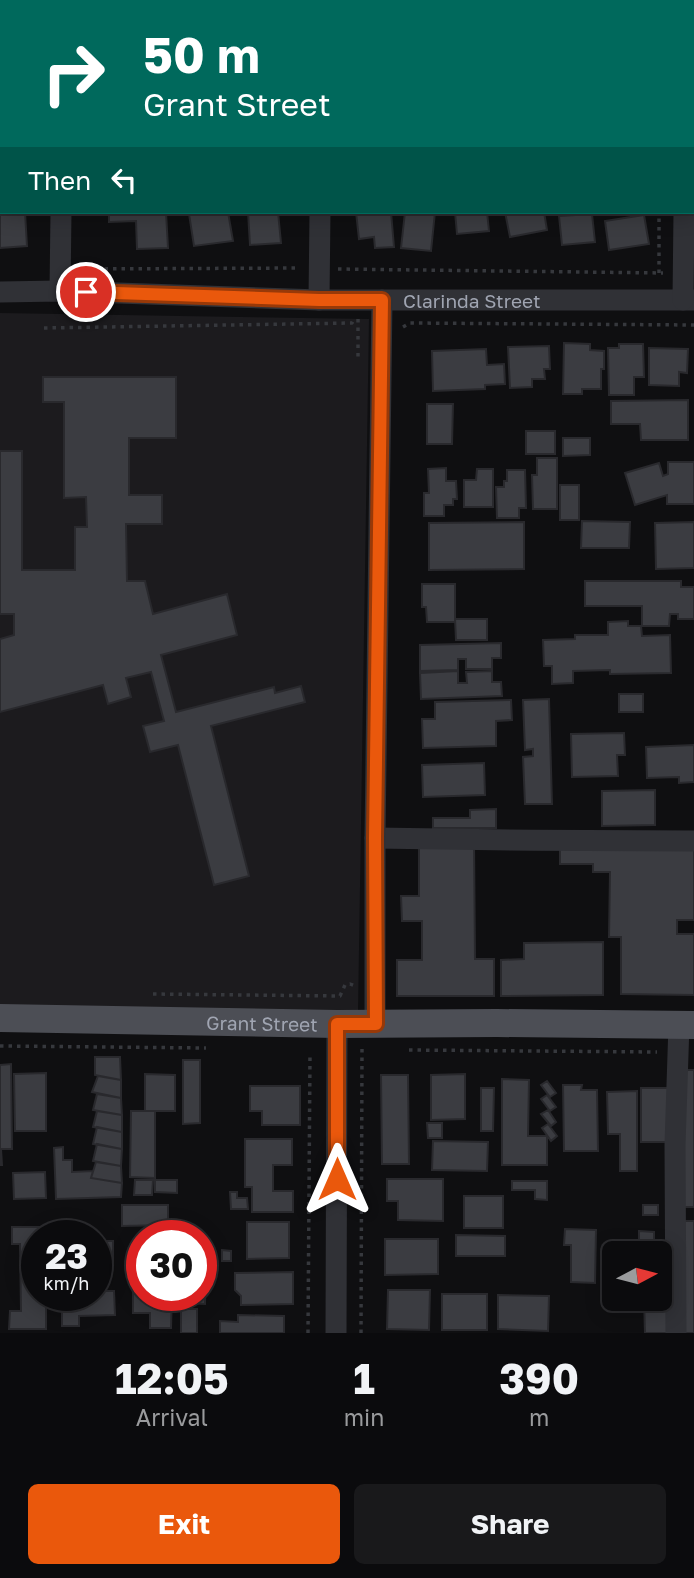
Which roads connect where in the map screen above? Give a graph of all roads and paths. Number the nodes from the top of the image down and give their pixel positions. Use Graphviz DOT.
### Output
graph roads {
  1 [pos="61,214"];
  2 [pos="320,214"];
  3 [pos="659,214"];
  4 [pos="684,214"];
  5 [pos="319,268"];
  6 [pos="60,269"];
  7 [pos="659,273"];
  8 [pos="683,273"];
  9 [pos="60,291"];
  10 [pos="0,292"];
  11 [pos="319,300"];
  12 [pos="382,300"];
  13 [pos="688,300"];
  14 [pos="375,838"];
  15 [pos="694,841"];
  16 [pos="347,985"];
  17 [pos="150,994"];
  18 [pos="0,1018"];
  19 [pos="687,1025"];
  20 [pos="338,1037"];
  21 [pos="375,1037"];
  22 [pos="0,1046"];
  23 [pos="206,1048"];
  24 [pos="302,1049"];
  25 [pos="403,1050"];
  26 [pos="677,1052"];
  27 [pos="310,1054"];
  28 [pos="308,1333"];
  29 [pos="336,1333"];
  30 [pos="361,1333"];
  31 [pos="676,1333"];
  1 -- 6 [label="street"];
  2 -- 5 [label="street"];
  3 -- 7 [label="path"];
  4 -- 8 [label="street"];
  5 -- 6 [label="path"];
  5 -- 7 [label="path"];
  5 -- 11 [label="street"];
  6 -- 9 [label="street"];
  7 -- 8 [label="path"];
  8 -- 13 [label="street"];
  9 -- 10 [label="street, Clarinda Street"];
  9 -- 11 [label="street, Clarinda Street"];
  11 -- 12 [label="street, Clarinda Street"];
  12 -- 13 [label="street, Clarinda Street"];
  12 -- 14 [label="street"];
  14 -- 15 [label="street"];
  14 -- 21 [label="street"];
  16 -- 17 [label="path"];
  18 -- 20 [label="main road, Grant Street"];
  19 -- 21 [label="main road, Grant Street"];
  19 -- 26 [label="street"];
  20 -- 21 [label="main road, Grant Street"];
  20 -- 24 [label="path"];
  20 -- 29 [label="street"];
  21 -- 30 [label="path"];
  22 -- 23 [label="path"];
  25 -- 26 [label="path"];
  26 -- 31 [label="street"];
  27 -- 28 [label="path"];
}
